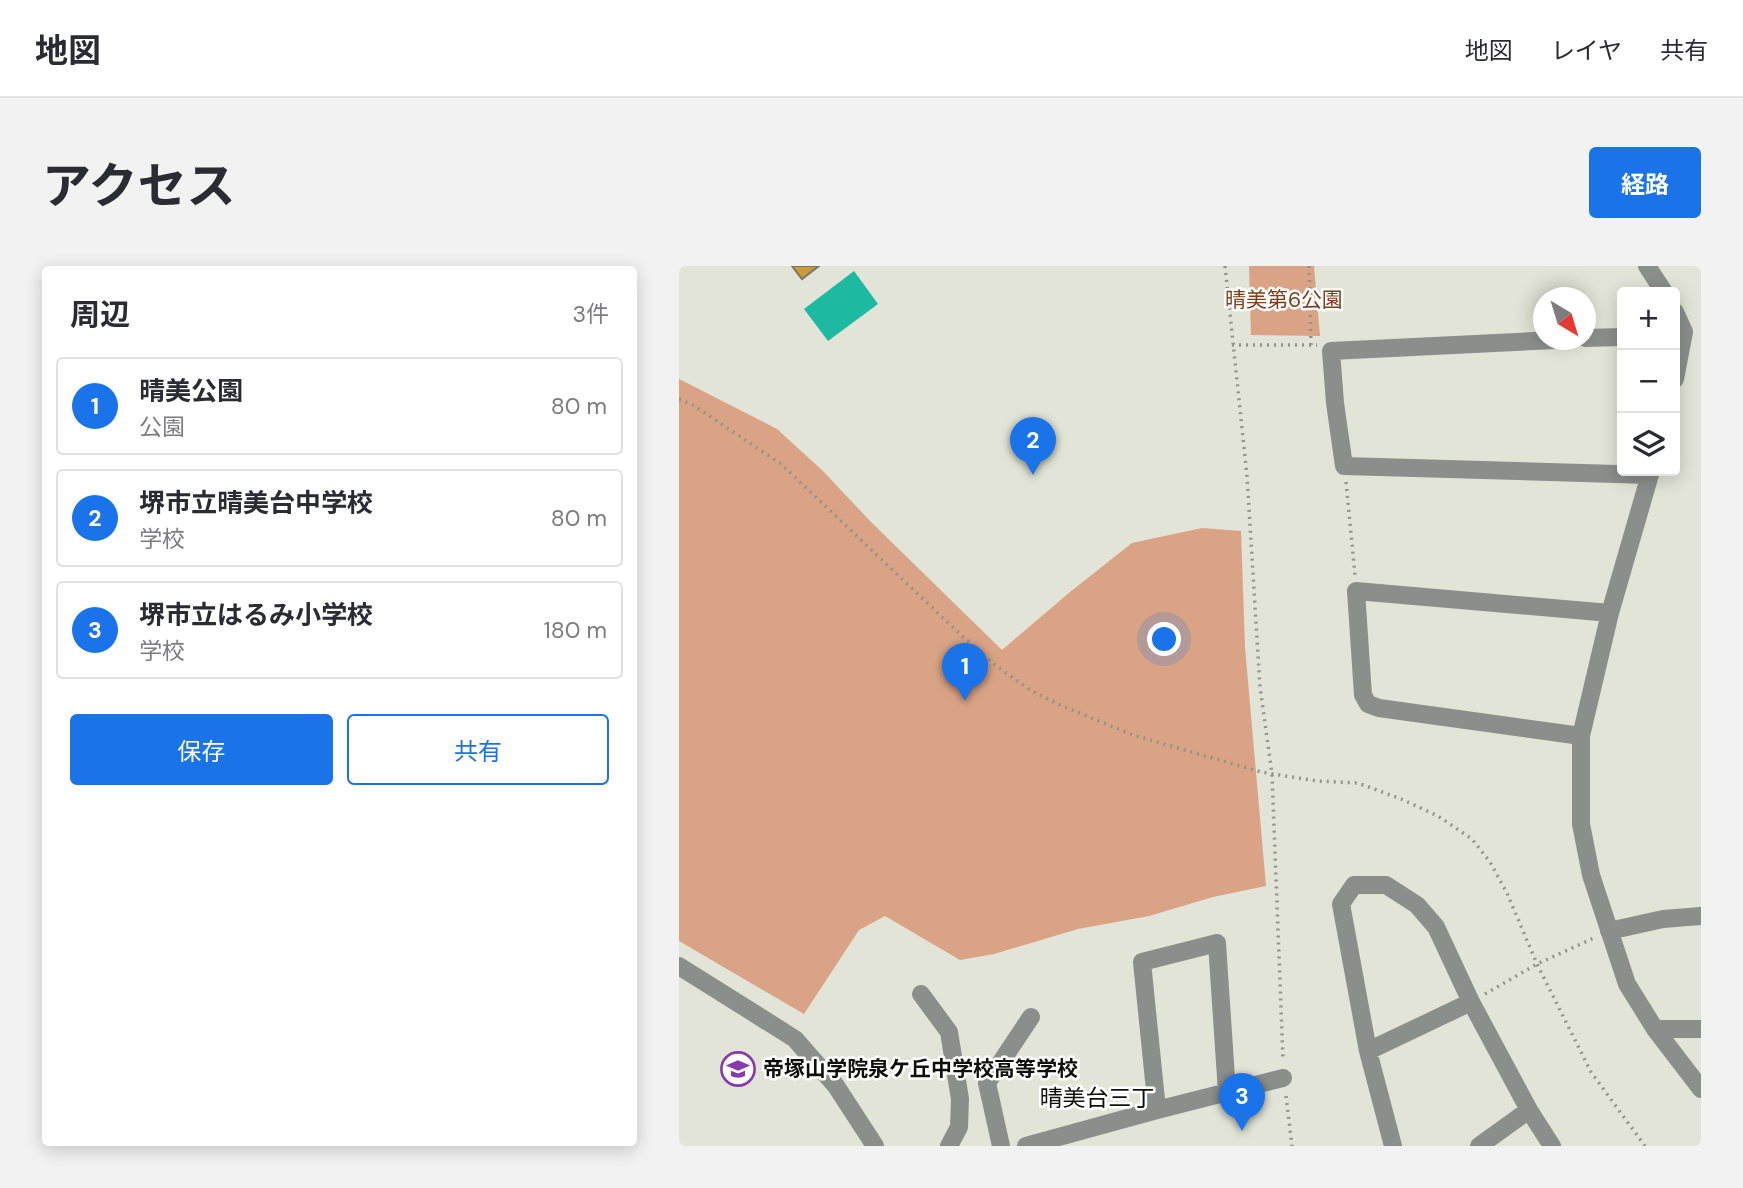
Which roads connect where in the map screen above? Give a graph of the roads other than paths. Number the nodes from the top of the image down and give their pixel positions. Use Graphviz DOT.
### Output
graph roads {
  1 [pos="1647,266"];
  2 [pos="1661,287"];
  3 [pos="1687,330"];
  4 [pos="1617,337"];
  5 [pos="1596,338"];
  6 [pos="1533,341"];
  7 [pos="1680,359"];
  8 [pos="1617,472"];
  9 [pos="1650,476"];
  10 [pos="1610,613"];
  11 [pos="1581,736"];
  12 [pos="1701,916"];
  13 [pos="1609,931"];
  14 [pos="679,966"];
  15 [pos="921,994"];
  16 [pos="1471,1002"];
  17 [pos="1031,1017"];
  18 [pos="1655,1029"];
  19 [pos="1701,1029"];
  20 [pos="1368,1051"];
  21 [pos="1283,1079"];
  22 [pos="1701,1088"];
  23 [pos="1227,1093"];
  24 [pos="1157,1110"];
  25 [pos="1529,1110"];
  26 [pos="875,1146"];
  27 [pos="949,1146"];
  28 [pos="1001,1146"];
  29 [pos="1026,1146"];
  30 [pos="1393,1146"];
  31 [pos="1479,1146"];
  32 [pos="1552,1146"];
  1 -- 2 [label="street"];
  3 -- 7 [label="street"];
  4 -- 5 [label="street"];
  6 -- 8 [label="street"];
  9 -- 10 [label="street"];
  10 -- 11 [label="street"];
  10 -- 11 [label="street"];
  11 -- 13 [label="street"];
  12 -- 13 [label="street"];
  13 -- 18 [label="street"];
  14 -- 26 [label="street"];
  15 -- 27 [label="street"];
  16 -- 20 [label="street"];
  16 -- 20 [label="street"];
  16 -- 25 [label="street"];
  17 -- 28 [label="street"];
  18 -- 19 [label="street"];
  18 -- 22 [label="street"];
  20 -- 30 [label="street"];
  21 -- 23 [label="street"];
  23 -- 24 [label="street"];
  23 -- 24 [label="street"];
  24 -- 29 [label="street"];
  25 -- 31 [label="street"];
  25 -- 32 [label="street"];
}
